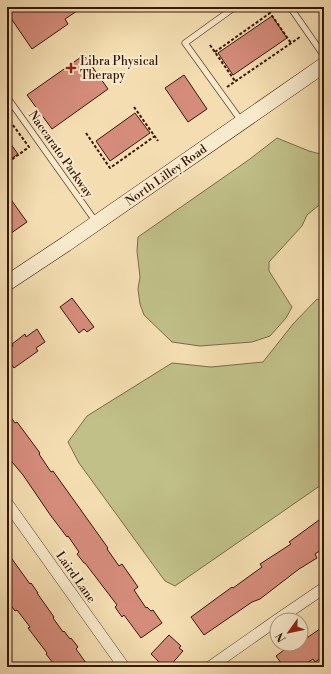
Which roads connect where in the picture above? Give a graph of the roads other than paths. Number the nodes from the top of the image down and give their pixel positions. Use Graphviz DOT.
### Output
graph roads {
  1 [pos="235,7"];
  2 [pos="290,7"];
  3 [pos="324,56"];
  4 [pos="324,64"];
  5 [pos="7,98"];
  6 [pos="242,122"];
  7 [pos="96,223"];
  8 [pos="7,283"];
  9 [pos="7,503"];
  10 [pos="324,588"];
  11 [pos="289,612"];
  12 [pos="269,626"];
  13 [pos="124,667"];
  14 [pos="210,667"];
  1 -- 6 [label="lane"];
  2 -- 3 [label="lane"];
  4 -- 6 [label="street, North Lilley Road"];
  5 -- 7 [label="lane, Naccarato Parkway"];
  6 -- 7 [label="street, North Lilley Road"];
  7 -- 8 [label="street, North Lilley Road"];
  9 -- 13 [label="street, Laird Lane"];
  10 -- 11 [label="street"];
  12 -- 14 [label="street"];
}
